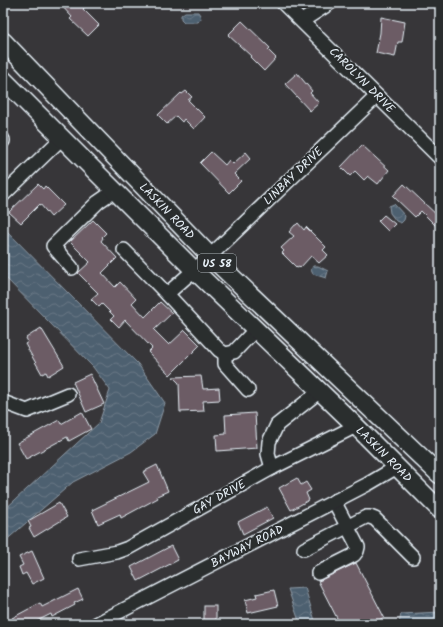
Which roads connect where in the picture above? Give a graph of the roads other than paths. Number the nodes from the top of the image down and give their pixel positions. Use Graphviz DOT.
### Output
graph roads {
  1 [pos="283,3"];
  2 [pos="330,3"];
  3 [pos="302,21"];
  4 [pos="3,40"];
  5 [pos="3,79"];
  6 [pos="377,96"];
  7 [pos="62,138"];
  8 [pos="440,158"];
  9 [pos="114,191"];
  10 [pos="3,195"];
  11 [pos="124,250"];
  12 [pos="210,256"];
  13 [pos="72,268"];
  14 [pos="194,270"];
  15 [pos="167,294"];
  16 [pos="256,330"];
  17 [pos="225,354"];
  18 [pos="248,390"];
  19 [pos="320,391"];
  20 [pos="68,394"];
  21 [pos="3,402"];
  22 [pos="356,426"];
  23 [pos="398,467"];
  24 [pos="272,468"];
  25 [pos="440,475"];
  26 [pos="334,501"];
  27 [pos="440,510"];
  28 [pos="348,526"];
  29 [pos="304,549"];
  30 [pos="413,557"];
  31 [pos="79,559"];
  32 [pos="318,573"];
  33 [pos="96,624"];
  1 -- 3 [label="street, CAROLYN DRIVE"];
  2 -- 3 [label="street"];
  3 -- 6 [label="street, CAROLYN DRIVE"];
  4 -- 12 [label="main road, LASKIN ROAD / US 58"];
  5 -- 7 [label="main road, LASKIN ROAD / US 58"];
  6 -- 8 [label="street, CAROLYN DRIVE"];
  6 -- 12 [label="street, LINBAY DRIVE"];
  7 -- 9 [label="main road, LASKIN ROAD / US 58"];
  7 -- 10 [label="street"];
  9 -- 13 [label="street"];
  9 -- 14 [label="main road, LASKIN ROAD / US 58"];
  11 -- 15 [label="street"];
  12 -- 14 [label="street, LINBAY DRIVE"];
  12 -- 25 [label="main road, LASKIN ROAD / US 58"];
  14 -- 15 [label="street, LINBAY DRIVE"];
  14 -- 16 [label="main road, LASKIN ROAD / US 58"];
  15 -- 17 [label="street"];
  16 -- 17 [label="street"];
  16 -- 19 [label="main road, LASKIN ROAD / US 58"];
  17 -- 18 [label="street"];
  19 -- 22 [label="main road, LASKIN ROAD / US 58"];
  19 -- 24 [label="street"];
  20 -- 21 [label="street"];
  22 -- 23 [label="main road, LASKIN ROAD / US 58"];
  22 -- 24 [label="street, GAY DRIVE"];
  23 -- 26 [label="street, BAYWAY ROAD"];
  23 -- 27 [label="main road, LASKIN ROAD / US 58"];
  24 -- 31 [label="street, GAY DRIVE"];
  26 -- 28 [label="street"];
  26 -- 33 [label="street, BAYWAY ROAD"];
  28 -- 29 [label="street"];
  28 -- 30 [label="street"];
  28 -- 32 [label="street"];
}
